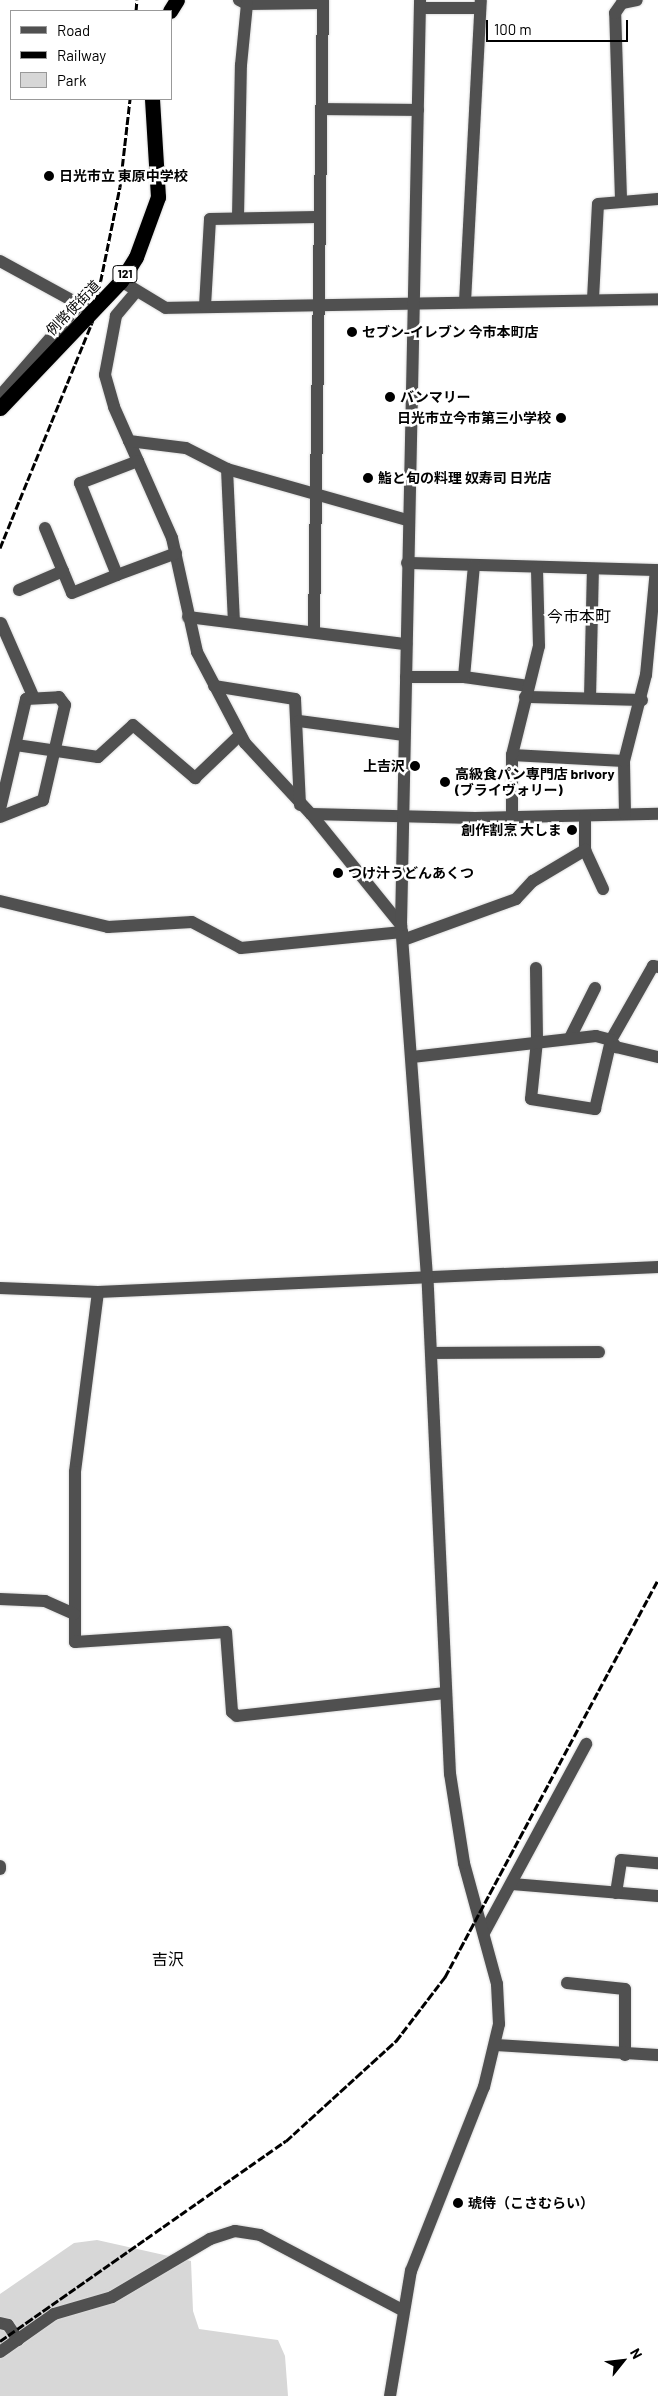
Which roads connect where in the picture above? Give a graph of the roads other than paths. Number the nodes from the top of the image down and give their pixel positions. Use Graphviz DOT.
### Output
graph roads {
  1 [pos="637,0"];
  2 [pos="243,2"];
  3 [pos="323,2"];
  4 [pos="420,4"];
  5 [pos="480,4"];
  6 [pos="152,100"];
  7 [pos="322,109"];
  8 [pos="418,110"];
  9 [pos="621,199"];
  10 [pos="658,199"];
  11 [pos="238,217"];
  12 [pos="317,217"];
  13 [pos="0,261"];
  14 [pos="121,281"];
  15 [pos="134,293"];
  16 [pos="658,298"];
  17 [pos="593,299"];
  18 [pos="413,302"];
  19 [pos="465,302"];
  20 [pos="316,303"];
  21 [pos="205,306"];
  22 [pos="86,308"];
  23 [pos="0,396"];
  24 [pos="0,408"];
  25 [pos="129,441"];
  26 [pos="138,461"];
  27 [pos="227,469"];
  28 [pos="318,495"];
  29 [pos="407,520"];
  30 [pos="45,528"];
  31 [pos="176,553"];
  32 [pos="407,563"];
  33 [pos="474,565"];
  34 [pos="537,567"];
  35 [pos="593,569"];
  36 [pos="657,570"];
  37 [pos="63,572"];
  38 [pos="117,575"];
  39 [pos="19,590"];
  40 [pos="188,617"];
  41 [pos="234,622"];
  42 [pos="1,623"];
  43 [pos="314,630"];
  44 [pos="406,644"];
  45 [pos="406,677"];
  46 [pos="464,677"];
  47 [pos="214,686"];
  48 [pos="527,692"];
  49 [pos="34,698"];
  50 [pos="590,698"];
  51 [pos="642,700"];
  52 [pos="299,721"];
  53 [pos="240,735"];
  54 [pos="404,735"];
  55 [pos="16,745"];
  56 [pos="56,750"];
  57 [pos="512,755"];
  58 [pos="624,761"];
  59 [pos="300,805"];
  60 [pos="0,809"];
  61 [pos="311,814"];
  62 [pos="404,814"];
  63 [pos="625,814"];
  64 [pos="658,814"];
  65 [pos="585,816"];
  66 [pos="0,817"];
  67 [pos="512,818"];
  68 [pos="585,850"];
  69 [pos="603,889"];
  70 [pos="0,901"];
  71 [pos="402,932"];
  72 [pos="658,967"];
  73 [pos="536,968"];
  74 [pos="595,988"];
  75 [pos="570,1038"];
  76 [pos="611,1040"];
  77 [pos="537,1041"];
  78 [pos="412,1057"];
  79 [pos="658,1057"];
  80 [pos="658,1267"];
  81 [pos="427,1277"];
  82 [pos="0,1288"];
  83 [pos="98,1292"];
  84 [pos="599,1352"];
  85 [pos="430,1353"];
  86 [pos="0,1598"];
  87 [pos="74,1614"];
  88 [pos="444,1693"];
  89 [pos="586,1744"];
  90 [pos="658,1863"];
  91 [pos="512,1884"];
  92 [pos="616,1892"];
  93 [pos="658,1896"];
  94 [pos="484,1933"];
  95 [pos="567,1983"];
  96 [pos="496,2046"];
  97 [pos="625,2055"];
  98 [pos="658,2055"];
  99 [pos="402,2310"];
  100 [pos="0,2323"];
  101 [pos="18,2340"];
  102 [pos="0,2352"];
  103 [pos="390,2396"];
  1 -- 9 [label="street"];
  2 -- 3 [label="street"];
  2 -- 11 [label="street"];
  3 -- 7 [label="street"];
  4 -- 5 [label="street"];
  4 -- 8 [label="street"];
  5 -- 19 [label="street"];
  6 -- 14 [label="highway, 例幣使街道 / 121"];
  7 -- 8 [label="street"];
  7 -- 12 [label="street"];
  8 -- 18 [label="street"];
  9 -- 10 [label="street"];
  9 -- 17 [label="street"];
  11 -- 12 [label="street"];
  11 -- 21 [label="street"];
  12 -- 20 [label="street"];
  13 -- 22 [label="street"];
  14 -- 15 [label="street"];
  14 -- 22 [label="highway, 例幣使街道 / 121"];
  15 -- 21 [label="street"];
  15 -- 25 [label="street"];
  16 -- 17 [label="street"];
  17 -- 19 [label="street"];
  18 -- 19 [label="street"];
  18 -- 20 [label="street"];
  18 -- 29 [label="street"];
  20 -- 21 [label="street"];
  20 -- 28 [label="street"];
  22 -- 23 [label="street"];
  22 -- 24 [label="highway, 例幣使街道 / 121"];
  25 -- 26 [label="street"];
  25 -- 27 [label="street"];
  26 -- 31 [label="street"];
  26 -- 38 [label="street"];
  27 -- 28 [label="street"];
  27 -- 41 [label="street"];
  28 -- 29 [label="street"];
  28 -- 43 [label="street"];
  29 -- 32 [label="street"];
  30 -- 37 [label="street"];
  31 -- 38 [label="street"];
  31 -- 40 [label="street"];
  32 -- 33 [label="street"];
  32 -- 44 [label="street"];
  33 -- 34 [label="street"];
  33 -- 46 [label="street"];
  34 -- 35 [label="street"];
  34 -- 48 [label="street"];
  35 -- 36 [label="street"];
  35 -- 50 [label="street"];
  36 -- 51 [label="street"];
  37 -- 38 [label="street"];
  37 -- 39 [label="street"];
  40 -- 41 [label="street"];
  40 -- 47 [label="street"];
  41 -- 43 [label="street"];
  42 -- 49 [label="street"];
  43 -- 44 [label="street"];
  44 -- 45 [label="street"];
  45 -- 46 [label="street"];
  45 -- 54 [label="street"];
  46 -- 48 [label="street"];
  47 -- 52 [label="street"];
  47 -- 53 [label="street"];
  48 -- 50 [label="street"];
  48 -- 57 [label="street"];
  49 -- 55 [label="street"];
  49 -- 56 [label="street"];
  50 -- 51 [label="street"];
  51 -- 58 [label="street"];
  52 -- 54 [label="street"];
  52 -- 59 [label="street"];
  53 -- 56 [label="street"];
  53 -- 59 [label="street"];
  54 -- 62 [label="street"];
  55 -- 56 [label="street"];
  55 -- 60 [label="street"];
  56 -- 66 [label="street"];
  57 -- 58 [label="street"];
  57 -- 67 [label="street"];
  58 -- 63 [label="street"];
  59 -- 61 [label="street"];
  61 -- 62 [label="street"];
  61 -- 71 [label="street"];
  62 -- 67 [label="street"];
  62 -- 71 [label="street"];
  63 -- 64 [label="street"];
  63 -- 65 [label="street"];
  65 -- 67 [label="street"];
  65 -- 68 [label="street"];
  68 -- 69 [label="street"];
  68 -- 71 [label="street"];
  70 -- 71 [label="street"];
  71 -- 78 [label="street"];
  72 -- 76 [label="street"];
  73 -- 77 [label="street"];
  74 -- 75 [label="street"];
  75 -- 76 [label="street"];
  75 -- 77 [label="street"];
  76 -- 77 [label="street"];
  76 -- 79 [label="street"];
  77 -- 78 [label="street"];
  78 -- 81 [label="street"];
  80 -- 81 [label="street"];
  81 -- 83 [label="street"];
  81 -- 85 [label="street"];
  82 -- 83 [label="street"];
  83 -- 87 [label="street"];
  84 -- 85 [label="street"];
  85 -- 88 [label="street"];
  86 -- 87 [label="street"];
  87 -- 88 [label="street"];
  88 -- 94 [label="street"];
  89 -- 91 [label="street"];
  90 -- 92 [label="street"];
  91 -- 92 [label="street"];
  91 -- 94 [label="street"];
  92 -- 93 [label="street"];
  94 -- 96 [label="street"];
  95 -- 97 [label="street"];
  96 -- 97 [label="street"];
  96 -- 99 [label="street"];
  97 -- 98 [label="street"];
  99 -- 101 [label="street"];
  99 -- 103 [label="street"];
  100 -- 101 [label="street"];
  101 -- 102 [label="street"];
}
